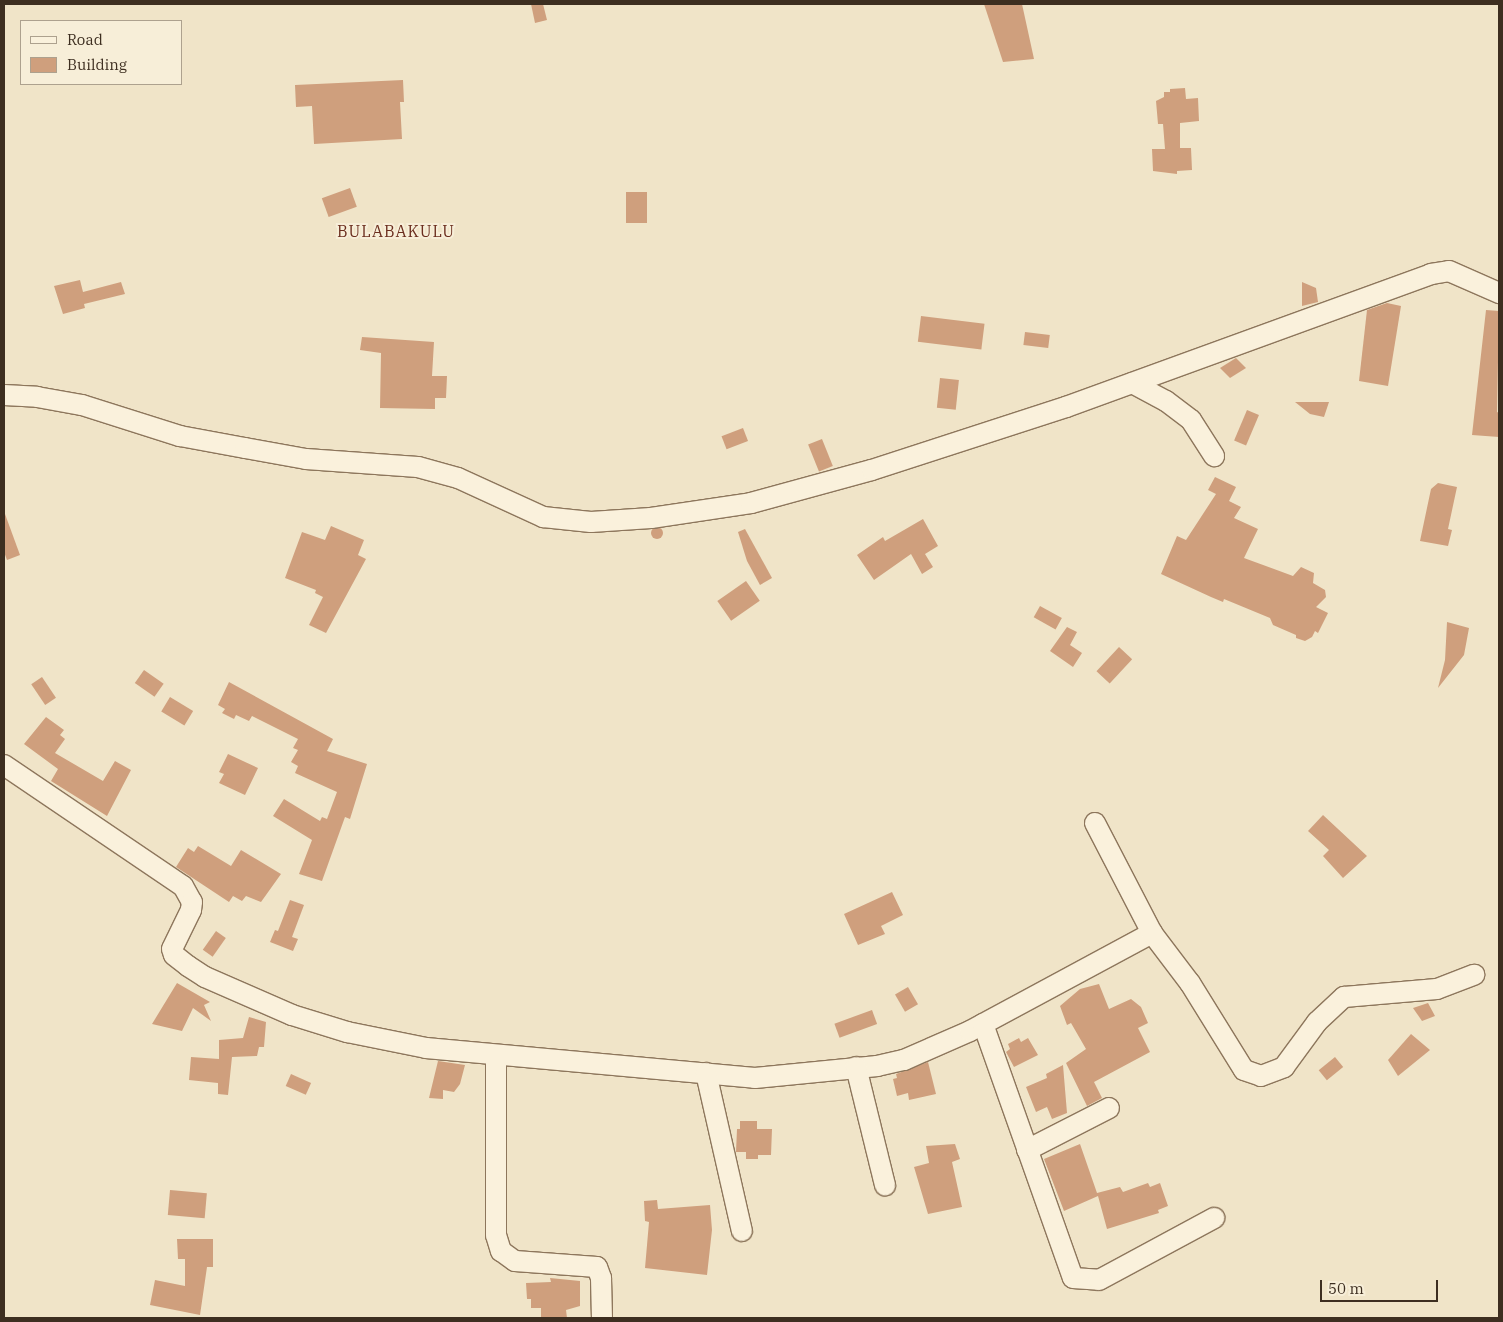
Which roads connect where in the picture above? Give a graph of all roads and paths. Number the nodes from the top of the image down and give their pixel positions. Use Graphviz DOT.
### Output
graph roads {
  1 [pos="1499,293"];
  2 [pos="1132,383"];
  3 [pos="4,395"];
  4 [pos="1214,456"];
  5 [pos="4,765"];
  6 [pos="1094,823"];
  7 [pos="1152,933"];
  8 [pos="1474,975"];
  9 [pos="982,1024"];
  10 [pos="496,1055"];
  11 [pos="856,1068"];
  12 [pos="706,1073"];
  13 [pos="1109,1108"];
  14 [pos="1027,1150"];
  15 [pos="885,1185"];
  16 [pos="1214,1218"];
  17 [pos="742,1231"];
  18 [pos="602,1318"];
  1 -- 2 [label="street"];
  2 -- 3 [label="street"];
  2 -- 4 [label="street"];
  5 -- 10 [label="street"];
  6 -- 7 [label="street"];
  7 -- 8 [label="street"];
  7 -- 9 [label="street"];
  9 -- 11 [label="street"];
  9 -- 14 [label="street"];
  10 -- 12 [label="street"];
  10 -- 18 [label="street"];
  11 -- 12 [label="street"];
  11 -- 15 [label="street"];
  12 -- 17 [label="street"];
  13 -- 14 [label="street"];
  14 -- 16 [label="street"];
}
